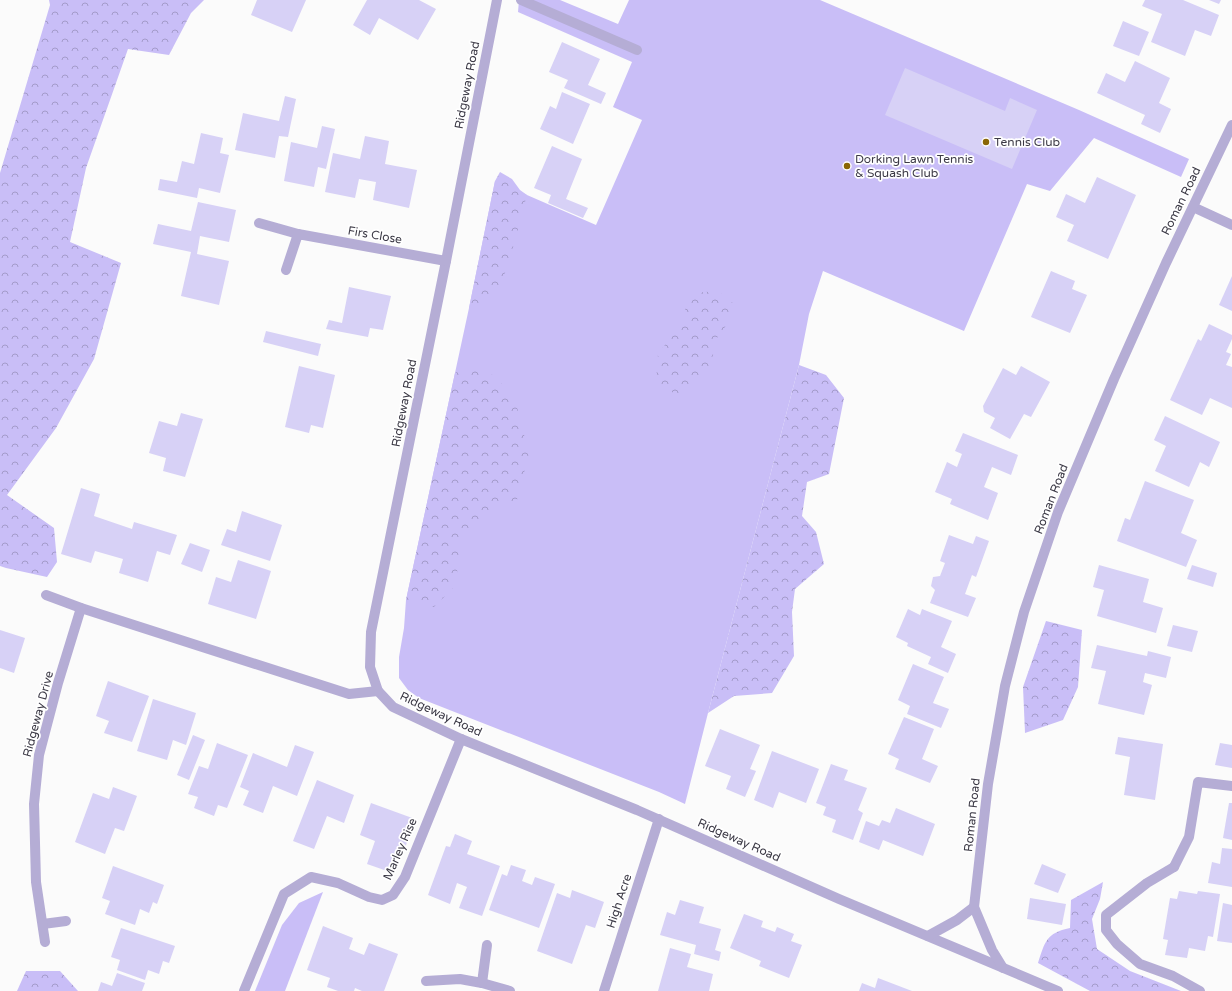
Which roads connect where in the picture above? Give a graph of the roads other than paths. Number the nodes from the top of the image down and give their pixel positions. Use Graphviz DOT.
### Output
graph roads {
  1 [pos="497,0"];
  2 [pos="521,0"];
  3 [pos="637,50"];
  4 [pos="1232,125"];
  5 [pos="1193,207"];
  6 [pos="259,222"];
  7 [pos="1232,225"];
  8 [pos="298,234"];
  9 [pos="446,261"];
  10 [pos="286,270"];
  11 [pos="46,595"];
  12 [pos="82,608"];
  13 [pos="378,691"];
  14 [pos="460,739"];
  15 [pos="1232,786"];
  16 [pos="659,819"];
  17 [pos="974,907"];
  18 [pos="66,921"];
  19 [pos="42,924"];
  20 [pos="928,936"];
  21 [pos="45,942"];
  22 [pos="486,945"];
  23 [pos="1003,968"];
  24 [pos="426,981"];
  25 [pos="482,983"];
  26 [pos="244,991"];
  27 [pos="510,991"];
  28 [pos="604,991"];
  29 [pos="1058,991"];
  30 [pos="1200,991"];
  1 -- 9 [label="street, Ridgeway Road"];
  2 -- 3 [label="street"];
  4 -- 5 [label="street, Roman Road"];
  5 -- 7 [label="street"];
  5 -- 17 [label="street, Roman Road"];
  6 -- 8 [label="street, Firs Close"];
  8 -- 9 [label="street, Firs Close"];
  8 -- 10 [label="street"];
  9 -- 13 [label="street, Ridgeway Road"];
  11 -- 12 [label="street"];
  12 -- 13 [label="street"];
  12 -- 19 [label="street, Ridgeway Drive"];
  13 -- 14 [label="street, Ridgeway Road"];
  14 -- 16 [label="street, Ridgeway Road"];
  14 -- 26 [label="street, Marley Rise"];
  15 -- 30 [label="street"];
  16 -- 20 [label="street, Ridgeway Road"];
  16 -- 28 [label="street, High Acre"];
  17 -- 20 [label="street"];
  17 -- 23 [label="street, Roman Road"];
  18 -- 19 [label="street"];
  19 -- 21 [label="street, Ridgeway Drive"];
  20 -- 23 [label="street, Ridgeway Road"];
  22 -- 25 [label="street"];
  23 -- 29 [label="street, Ridgeway Road"];
  24 -- 25 [label="street"];
  25 -- 27 [label="street"];
}
